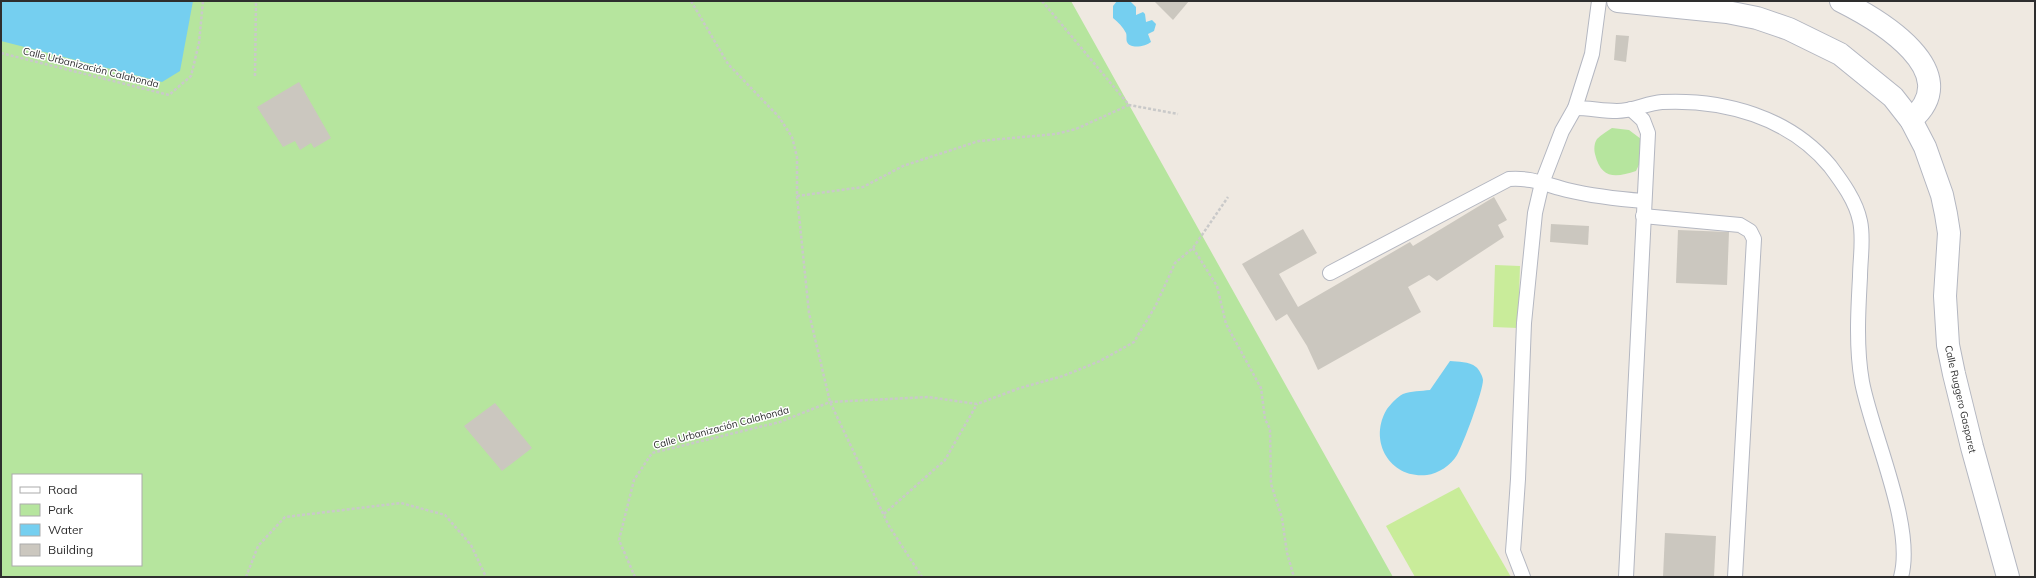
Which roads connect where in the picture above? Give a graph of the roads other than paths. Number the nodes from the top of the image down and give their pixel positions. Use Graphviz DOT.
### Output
graph roads {
  1 [pos="1599,1"];
  2 [pos="1618,1"];
  3 [pos="1841,1"];
  4 [pos="1575,108"];
  5 [pos="1631,109"];
  6 [pos="1910,120"];
  7 [pos="1542,183"];
  8 [pos="1644,201"];
  9 [pos="1643,216"];
  10 [pos="1330,273"];
  11 [pos="1523,577"];
  12 [pos="1626,577"];
  13 [pos="1736,577"];
  14 [pos="1901,577"];
  15 [pos="2008,577"];
  1 -- 4 [label="lane"];
  2 -- 6 [label="street, Calle Ruggero Gasparet"];
  3 -- 6 [label="street"];
  4 -- 5 [label="lane"];
  4 -- 7 [label="lane"];
  5 -- 8 [label="lane"];
  5 -- 14 [label="lane"];
  6 -- 15 [label="street, Calle Ruggero Gasparet"];
  7 -- 8 [label="lane"];
  7 -- 10 [label="lane"];
  7 -- 11 [label="lane"];
  8 -- 9 [label="lane"];
  9 -- 12 [label="lane"];
  9 -- 13 [label="lane"];
}
